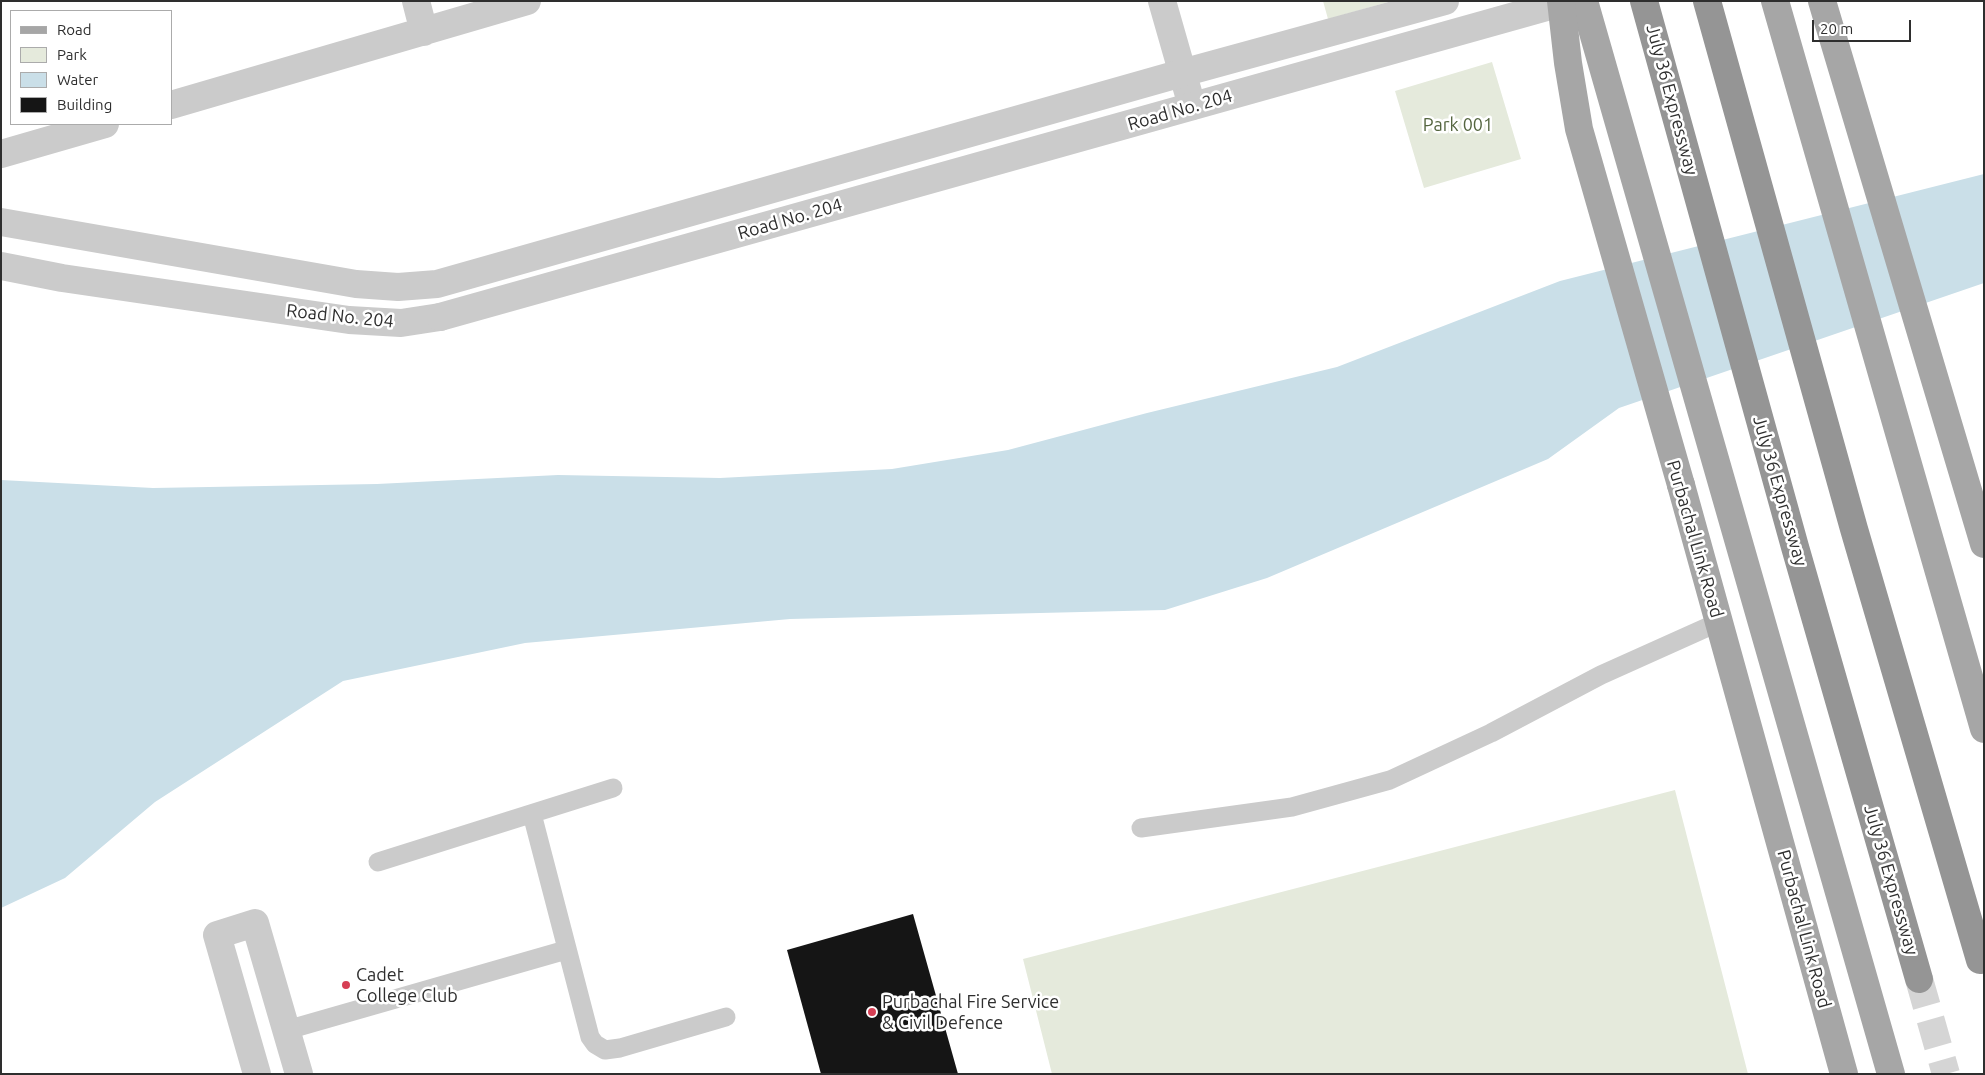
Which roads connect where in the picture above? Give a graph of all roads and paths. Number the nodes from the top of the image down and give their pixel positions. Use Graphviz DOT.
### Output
graph roads {
  1 [pos="416,1"];
  2 [pos="527,1"];
  3 [pos="1162,1"];
  4 [pos="1445,1"];
  5 [pos="1561,1"];
  6 [pos="1568,1"];
  7 [pos="1584,1"];
  8 [pos="1644,1"];
  9 [pos="1707,1"];
  10 [pos="1775,1"];
  11 [pos="1822,1"];
  12 [pos="1522,7"];
  13 [pos="424,32"];
  14 [pos="1182,73"];
  15 [pos="172,105"];
  16 [pos="1192,106"];
  17 [pos="102,125"];
  18 [pos="1,154"];
  19 [pos="1,222"];
  20 [pos="1,266"];
  21 [pos="1984,544"];
  22 [pos="1719,622"];
  23 [pos="1984,729"];
  24 [pos="614,788"];
  25 [pos="532,814"];
  26 [pos="1141,828"];
  27 [pos="378,862"];
  28 [pos="566,950"];
  29 [pos="1980,960"];
  30 [pos="1919,979"];
  31 [pos="726,1017"];
  32 [pos="287,1030"];
  33 [pos="257,1074"];
  34 [pos="299,1074"];
  35 [pos="1844,1074"];
  36 [pos="1891,1074"];
  1 -- 13 [label="street"];
  2 -- 13 [label="street"];
  3 -- 14 [label="street"];
  4 -- 14 [label="street, Road No. 204"];
  5 -- 22 [label="main road, Purbachal Link Road, bridge"];
  6 -- 12 [label="street, Road No. 204"];
  7 -- 36 [label="main road"];
  8 -- 30 [label="highway, July 36 Expressway"];
  9 -- 29 [label="highway"];
  10 -- 23 [label="main road"];
  11 -- 21 [label="main road"];
  12 -- 16 [label="street, Road No. 204"];
  13 -- 15 [label="street"];
  14 -- 16 [label="street"];
  14 -- 19 [label="street, Road No. 204"];
  16 -- 20 [label="street, Road No. 204"];
  17 -- 18 [label="street"];
  22 -- 26 [label="lane"];
  22 -- 35 [label="main road, Purbachal Link Road"];
  24 -- 25 [label="lane"];
  25 -- 27 [label="lane"];
  25 -- 28 [label="lane"];
  28 -- 31 [label="lane"];
  28 -- 32 [label="lane"];
  32 -- 33 [label="street"];
  32 -- 34 [label="street"];
}
